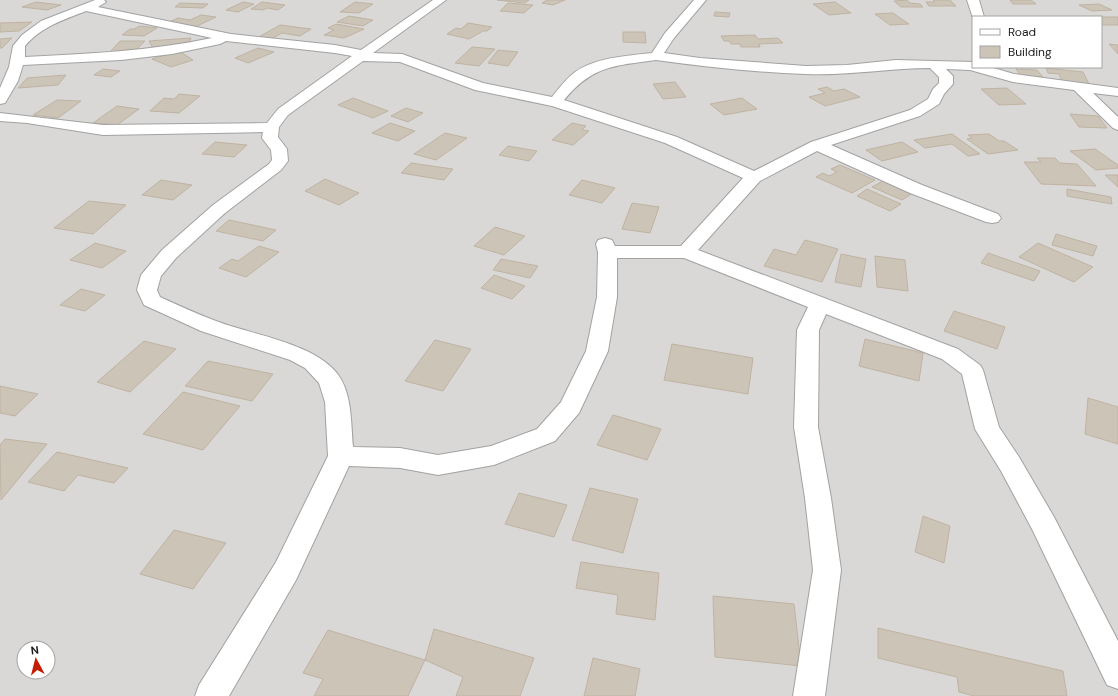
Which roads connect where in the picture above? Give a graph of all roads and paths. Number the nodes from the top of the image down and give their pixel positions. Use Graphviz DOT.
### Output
graph roads {
  1 [pos="104,0"];
  2 [pos="440,0"];
  3 [pos="700,0"];
  4 [pos="973,0"];
  5 [pos="86,8"];
  6 [pos="978,16"];
  7 [pos="231,38"];
  8 [pos="362,56"];
  9 [pos="656,56"];
  10 [pos="934,64"];
  11 [pos="15,66"];
  12 [pos="972,67"];
  13 [pos="981,68"];
  14 [pos="0,73"];
  15 [pos="1079,87"];
  16 [pos="1118,92"];
  17 [pos="0,100"];
  18 [pos="555,102"];
  19 [pos="0,117"];
  20 [pos="1118,125"];
  21 [pos="271,127"];
  22 [pos="817,145"];
  23 [pos="754,177"];
  24 [pos="992,218"];
  25 [pos="686,252"];
  26 [pos="820,303"];
  27 [pos="341,456"];
  28 [pos="1118,674"];
  29 [pos="211,696"];
  30 [pos="809,696"];
  1 -- 5 [label="street"];
  2 -- 8 [label="street"];
  3 -- 9 [label="street"];
  4 -- 6 [label="street"];
  5 -- 7 [label="street"];
  5 -- 11 [label="street"];
  7 -- 8 [label="street"];
  7 -- 11 [label="street"];
  8 -- 18 [label="street"];
  8 -- 21 [label="street"];
  9 -- 10 [label="street"];
  9 -- 18 [label="street"];
  10 -- 12 [label="street"];
  10 -- 22 [label="street"];
  11 -- 14 [label="street"];
  11 -- 17 [label="street"];
  13 -- 15 [label="street"];
  15 -- 16 [label="street"];
  15 -- 20 [label="street"];
  18 -- 23 [label="street"];
  19 -- 21 [label="street"];
  21 -- 27 [label="street"];
  22 -- 23 [label="street"];
  22 -- 24 [label="street"];
  23 -- 25 [label="street"];
  25 -- 26 [label="street"];
  25 -- 27 [label="street"];
  26 -- 28 [label="street"];
  26 -- 30 [label="street"];
  27 -- 29 [label="street"];
}
